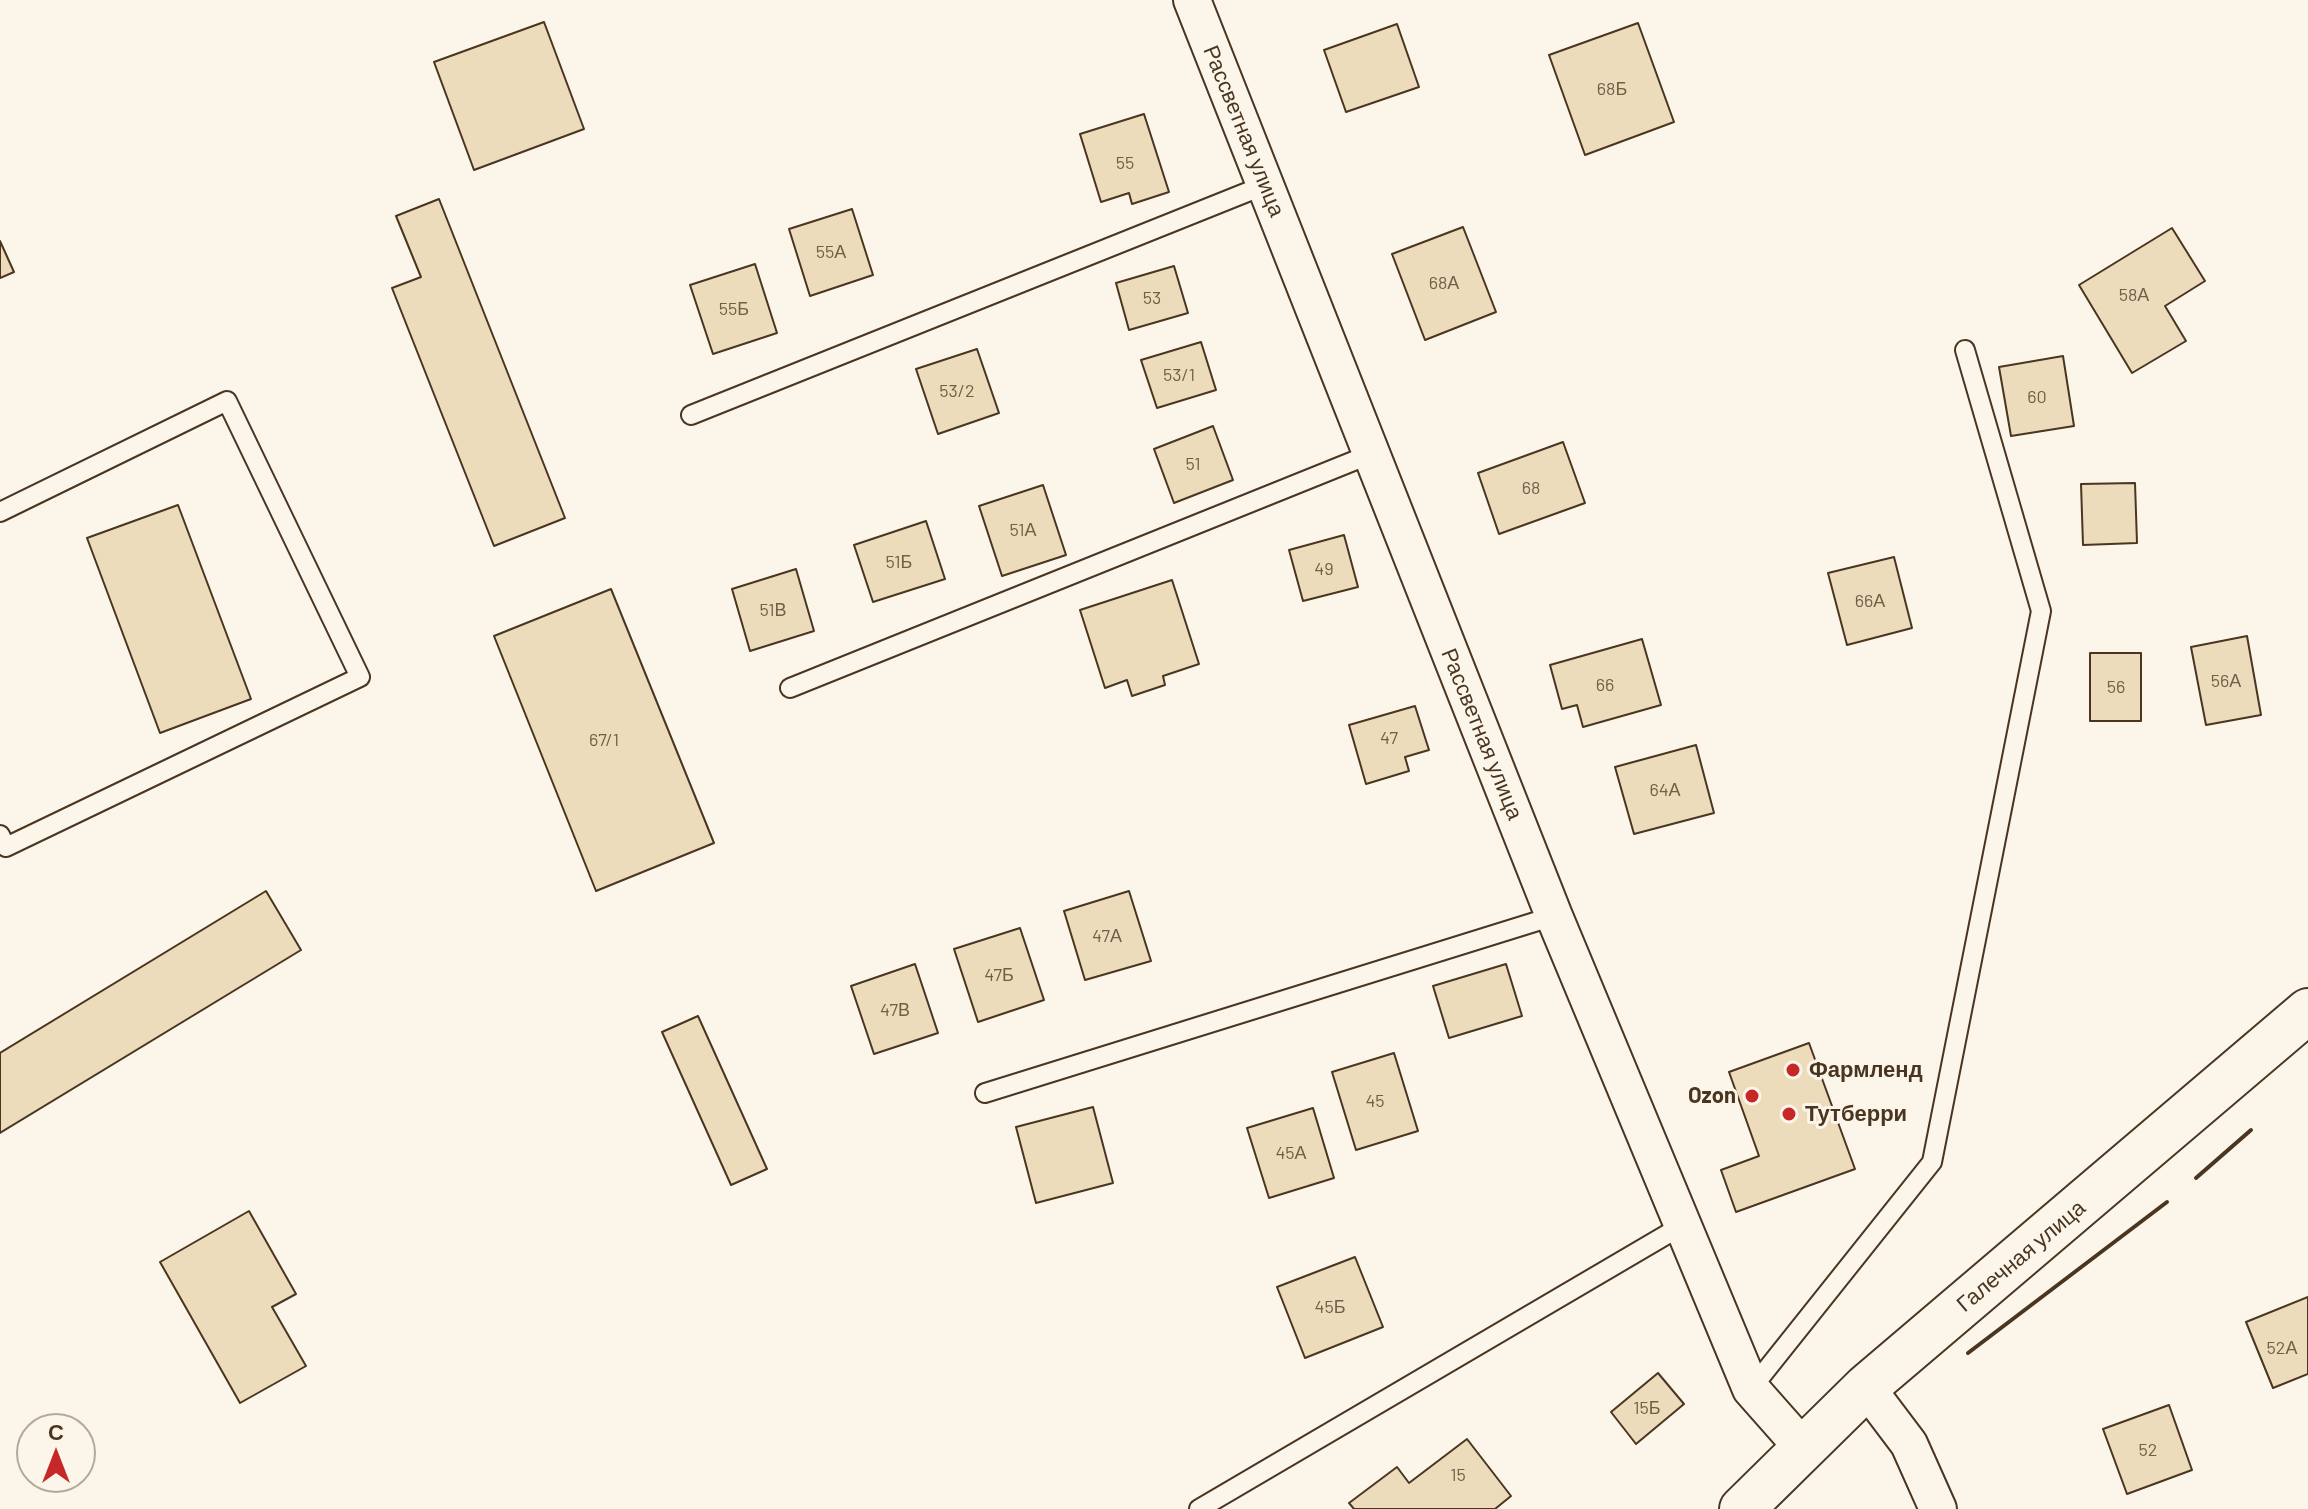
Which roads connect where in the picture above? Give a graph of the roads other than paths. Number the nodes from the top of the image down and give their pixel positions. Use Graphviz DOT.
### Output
graph roads {
  1 [pos="1192,0"];
  2 [pos="1265,185"];
  3 [pos="1965,350"];
  4 [pos="691,415"];
  5 [pos="1371,454"];
  6 [pos="0,512"];
  7 [pos="790,688"];
  8 [pos="0,835"];
  9 [pos="1554,916"];
  10 [pos="2308,1011"];
  11 [pos="985,1093"];
  12 [pos="1683,1225"];
  13 [pos="1866,1387"];
  14 [pos="1751,1389"];
  15 [pos="1804,1449"];
  16 [pos="1199,1509"];
  17 [pos="1742,1509"];
  18 [pos="1938,1509"];
  1 -- 2 [label="street, Рассветная улица"];
  2 -- 4 [label="lane"];
  2 -- 5 [label="street, Рассветная улица"];
  3 -- 14 [label="lane"];
  5 -- 7 [label="lane"];
  5 -- 9 [label="street, Рассветная улица"];
  6 -- 8 [label="lane"];
  9 -- 11 [label="lane"];
  9 -- 12 [label="street, Рассветная улица"];
  10 -- 13 [label="street, Галечная улица"];
  12 -- 14 [label="street, Рассветная улица"];
  12 -- 16 [label="lane"];
  13 -- 15 [label="street, Галечная улица"];
  13 -- 18 [label="street"];
  14 -- 15 [label="street, Рассветная улица"];
  15 -- 17 [label="street, Галечная улица"];
}
